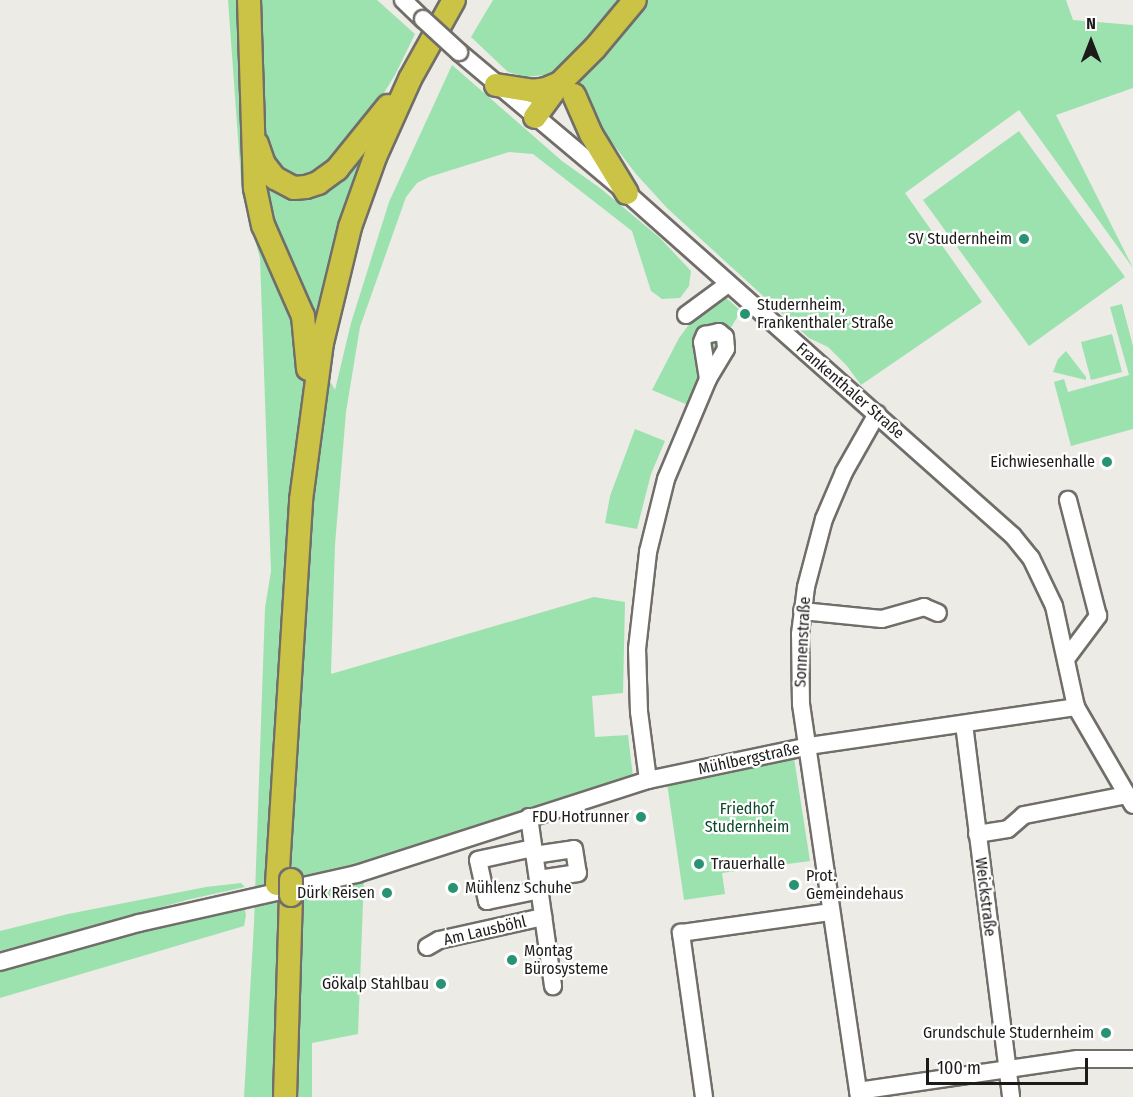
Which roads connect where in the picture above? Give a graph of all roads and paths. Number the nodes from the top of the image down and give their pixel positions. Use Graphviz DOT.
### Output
graph roads {
  1 [pos="249,0"];
  2 [pos="403,0"];
  3 [pos="454,0"];
  4 [pos="471,0"];
  5 [pos="635,0"];
  6 [pos="410,79"];
  7 [pos="496,85"];
  8 [pos="567,89"];
  9 [pos="538,119"];
  10 [pos="255,139"];
  11 [pos="627,193"];
  12 [pos="728,284"];
  13 [pos="686,315"];
  14 [pos="708,379"];
  15 [pos="877,414"];
  16 [pos="310,418"];
  17 [pos="1068,500"];
  18 [pos="802,611"];
  19 [pos="938,613"];
  20 [pos="1066,659"];
  21 [pos="1076,707"];
  22 [pos="964,724"];
  23 [pos="809,746"];
  24 [pos="648,780"];
  25 [pos="1130,800"];
  26 [pos="529,817"];
  27 [pos="978,834"];
  28 [pos="534,852"];
  29 [pos="539,884"];
  30 [pos="284,889"];
  31 [pos="831,912"];
  32 [pos="543,917"];
  33 [pos="427,947"];
  34 [pos="0,962"];
  35 [pos="553,986"];
  36 [pos="1133,1059"];
  37 [pos="1007,1070"];
  38 [pos="858,1094"];
  39 [pos="271,1097"];
  40 [pos="285,1097"];
  41 [pos="704,1097"];
  42 [pos="1011,1097"];
  1 -- 10 [label="highway"];
  2 -- 7 [label="street, Frankenthaler Straße, bridge"];
  3 -- 6 [label="highway"];
  4 -- 30 [label="highway"];
  5 -- 8 [label="highway"];
  6 -- 10 [label="highway"];
  6 -- 16 [label="highway"];
  7 -- 8 [label="highway"];
  7 -- 9 [label="street, Frankenthaler Straße"];
  8 -- 9 [label="highway"];
  8 -- 11 [label="highway"];
  9 -- 11 [label="street, Frankenthaler Straße"];
  10 -- 16 [label="highway"];
  11 -- 12 [label="street, Frankenthaler Straße"];
  12 -- 13 [label="street"];
  12 -- 15 [label="street, Frankenthaler Straße"];
  14 -- 24 [label="street"];
  15 -- 18 [label="street, Sonnenstraße"];
  15 -- 20 [label="street, Frankenthaler Straße"];
  16 -- 30 [label="highway"];
  17 -- 20 [label="street"];
  18 -- 19 [label="street"];
  18 -- 23 [label="street, Sonnenstraße"];
  20 -- 21 [label="street, Frankenthaler Straße"];
  21 -- 22 [label="street, Mühlbergstraße"];
  21 -- 25 [label="street, Frankenthaler Straße"];
  22 -- 23 [label="street, Mühlbergstraße"];
  22 -- 27 [label="street, Weickstraße"];
  23 -- 24 [label="street, Mühlbergstraße"];
  23 -- 31 [label="street, Sonnenstraße"];
  24 -- 26 [label="street, Mühlbergstraße"];
  25 -- 27 [label="street"];
  26 -- 28 [label="street"];
  26 -- 34 [label="street, Mühlbergstraße"];
  27 -- 37 [label="street, Weickstraße"];
  28 -- 29 [label="street"];
  28 -- 29 [label="street"];
  28 -- 29 [label="street"];
  29 -- 32 [label="street"];
  30 -- 39 [label="highway"];
  30 -- 40 [label="highway"];
  31 -- 38 [label="street, Sonnenstraße"];
  31 -- 41 [label="street"];
  32 -- 33 [label="street, Am Lausböhl"];
  32 -- 35 [label="street"];
  36 -- 37 [label="street"];
  37 -- 38 [label="street"];
  37 -- 42 [label="street, Weickstraße"];
}
